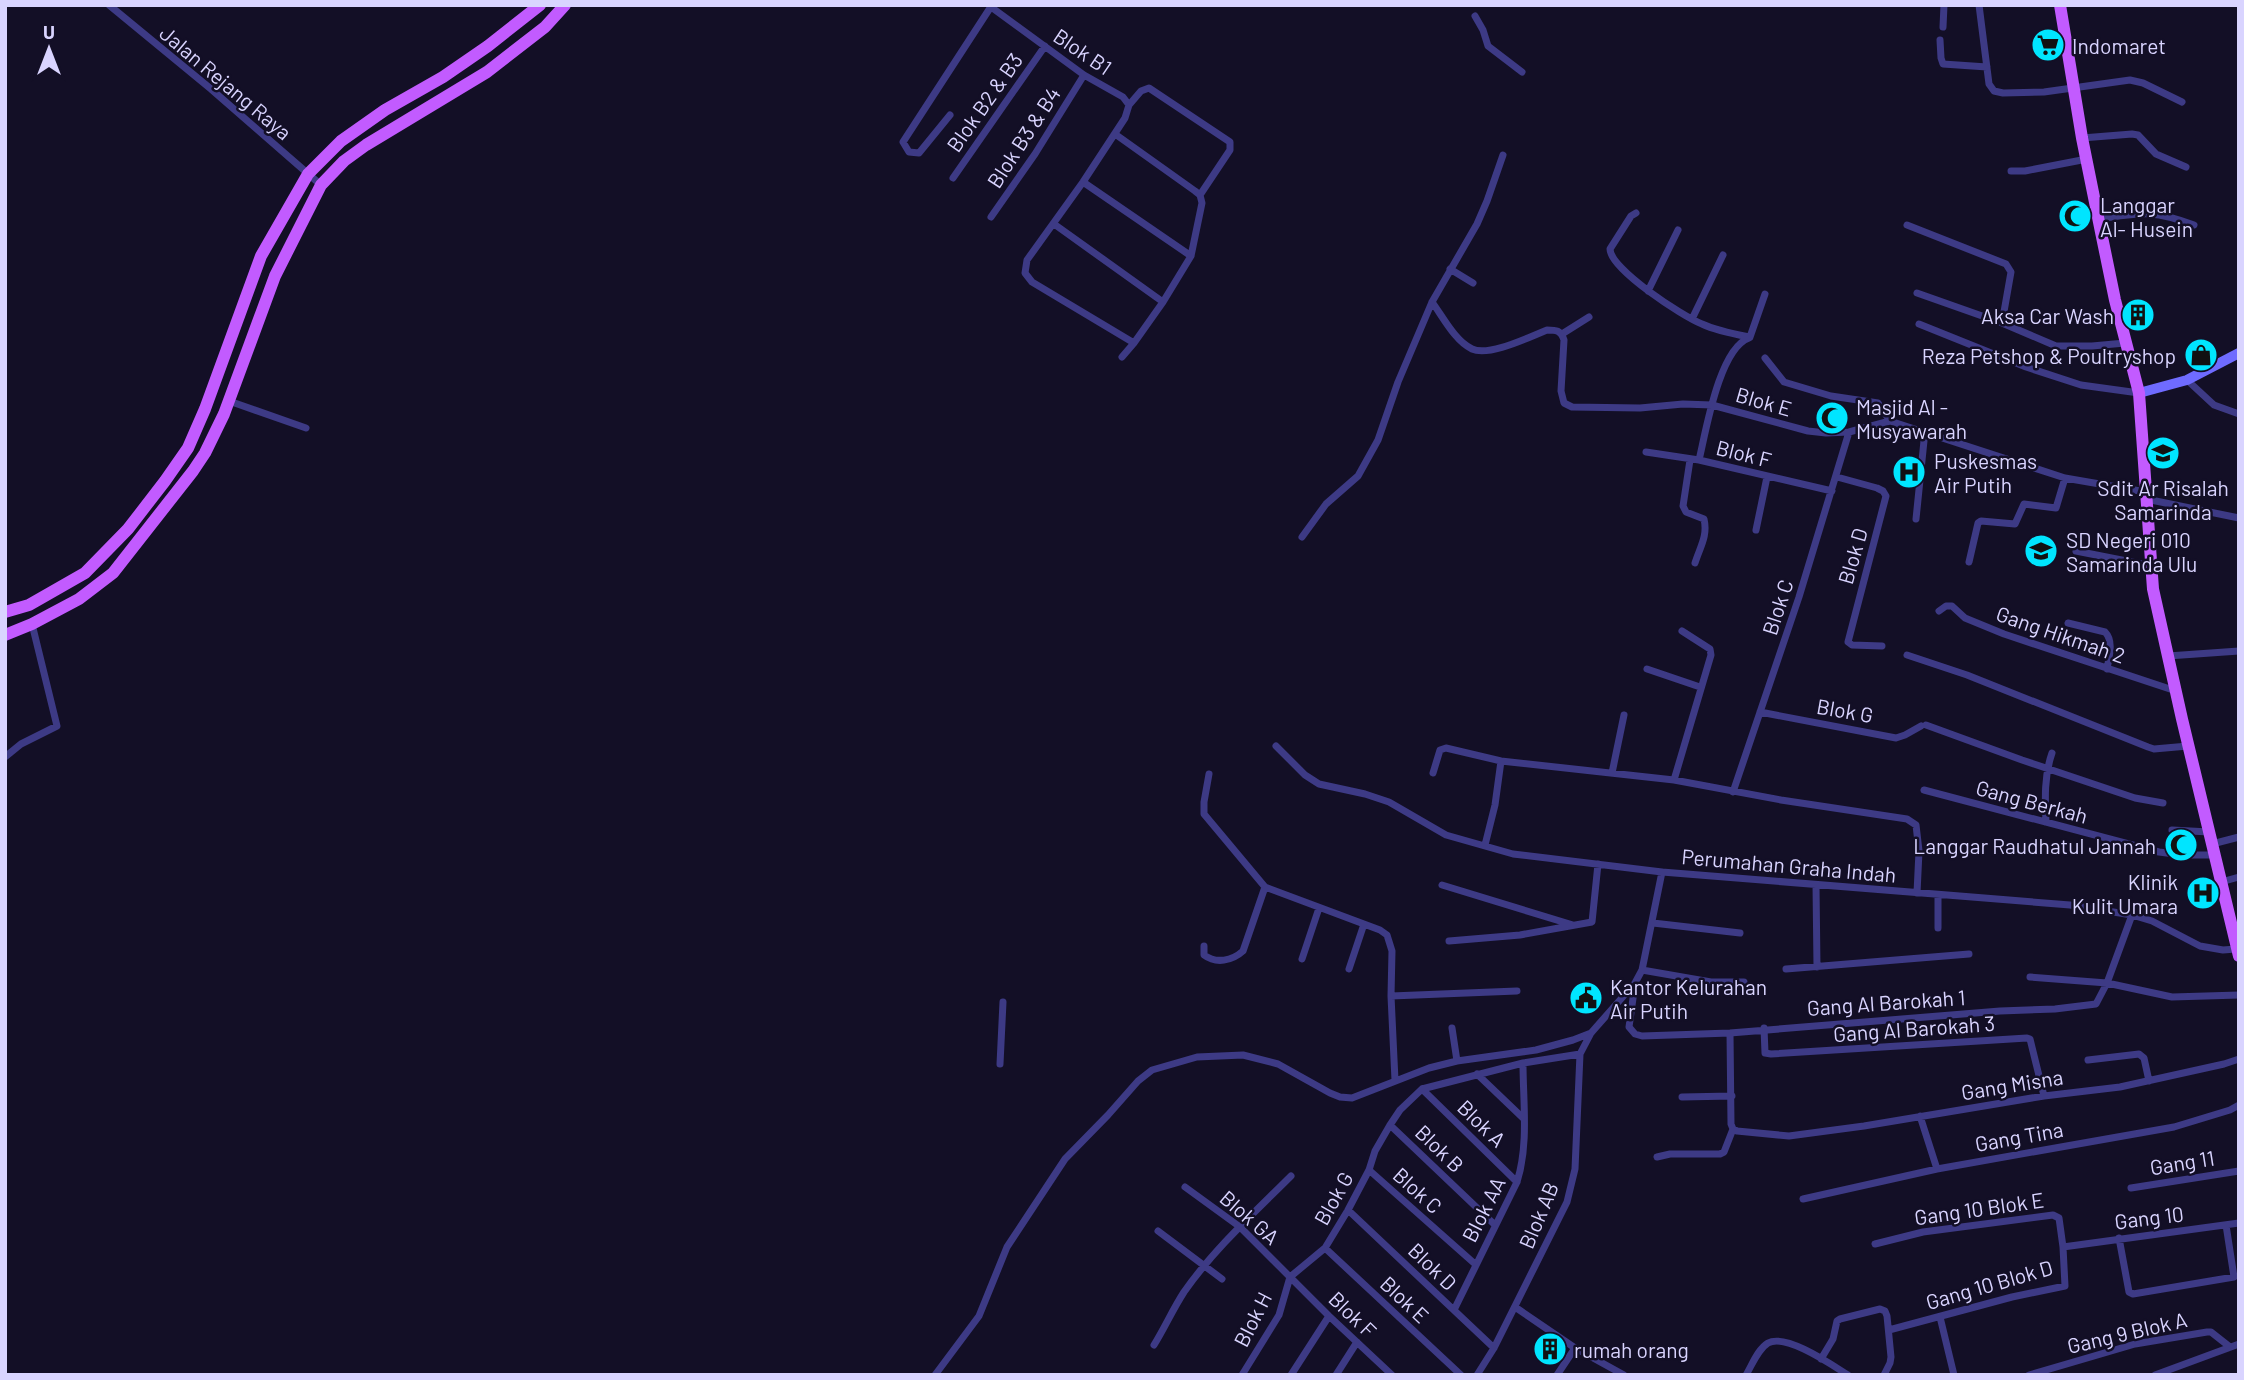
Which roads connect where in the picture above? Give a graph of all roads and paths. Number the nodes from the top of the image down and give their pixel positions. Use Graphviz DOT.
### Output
graph roads {
  1 [pos="108,5"];
  2 [pos="540,5"];
  3 [pos="565,5"];
  4 [pos="1944,5"];
  5 [pos="1979,5"];
  6 [pos="2060,5"];
  7 [pos="992,6"];
  8 [pos="1475,16"];
  9 [pos="1943,27"];
  10 [pos="1940,40"];
  11 [pos="1045,46"];
  12 [pos="1987,67"];
  13 [pos="1522,72"];
  14 [pos="1084,75"];
  15 [pos="2075,89"];
  16 [pos="2182,102"];
  17 [pos="1129,105"];
  18 [pos="950,115"];
  19 [pos="1115,134"];
  20 [pos="2082,138"];
  21 [pos="1503,155"];
  22 [pos="2087,159"];
  23 [pos="2186,167"];
  24 [pos="2011,171"];
  25 [pos="308,174"];
  26 [pos="953,178"];
  27 [pos="1083,182"];
  28 [pos="321,186"];
  29 [pos="1200,195"];
  30 [pos="1636,213"];
  31 [pos="990,217"];
  32 [pos="2098,219"];
  33 [pos="1054,224"];
  34 [pos="1907,225"];
  35 [pos="2194,225"];
  36 [pos="1678,230"];
  37 [pos="1723,255"];
  38 [pos="1191,256"];
  39 [pos="1450,270"];
  40 [pos="1473,283"];
  41 [pos="1648,291"];
  42 [pos="1917,293"];
  43 [pos="1765,294"];
  44 [pos="1163,302"];
  45 [pos="1432,302"];
  46 [pos="1589,317"];
  47 [pos="1692,319"];
  48 [pos="2002,323"];
  49 [pos="1919,324"];
  50 [pos="1562,334"];
  51 [pos="1750,337"];
  52 [pos="2125,343"];
  53 [pos="1133,344"];
  54 [pos="2239,353"];
  55 [pos="1122,357"];
  56 [pos="1765,358"];
  57 [pos="2188,380"];
  58 [pos="2139,393"];
  59 [pos="229,401"];
  60 [pos="1712,405"];
  61 [pos="2239,414"];
  62 [pos="1890,421"];
  63 [pos="306,428"];
  64 [pos="1849,432"];
  65 [pos="1925,432"];
  66 [pos="1646,452"];
  67 [pos="1695,460"];
  68 [pos="1767,477"];
  69 [pos="1837,478"];
  70 [pos="2065,478"];
  71 [pos="1832,491"];
  72 [pos="2146,496"];
  73 [pos="2239,518"];
  74 [pos="1916,519"];
  75 [pos="1756,530"];
  76 [pos="1301,537"];
  77 [pos="2076,551"];
  78 [pos="1969,562"];
  79 [pos="1695,564"];
  80 [pos="2152,566"];
  81 [pos="1939,611"];
  82 [pos="5,612"];
  83 [pos="2068,623"];
  84 [pos="32,624"];
  85 [pos="1682,631"];
  86 [pos="5,635"];
  87 [pos="1882,646"];
  88 [pos="2239,651"];
  89 [pos="1907,655"];
  90 [pos="2168,656"];
  91 [pos="1647,669"];
  92 [pos="2107,669"];
  93 [pos="1700,687"];
  94 [pos="2177,692"];
  95 [pos="1760,712"];
  96 [pos="1624,715"];
  97 [pos="1276,746"];
  98 [pos="2188,746"];
  99 [pos="2052,753"];
  100 [pos="5,757"];
  101 [pos="1502,761"];
  102 [pos="2047,768"];
  103 [pos="1433,773"];
  104 [pos="1612,773"];
  105 [pos="1209,775"];
  106 [pos="1674,780"];
  107 [pos="1924,790"];
  108 [pos="1733,792"];
  109 [pos="2163,803"];
  110 [pos="2046,822"];
  111 [pos="2172,830"];
  112 [pos="2239,837"];
  113 [pos="2212,844"];
  114 [pos="1485,845"];
  115 [pos="1598,864"];
  116 [pos="1662,872"];
  117 [pos="2239,877"];
  118 [pos="2221,882"];
  119 [pos="1442,885"];
  120 [pos="1816,885"];
  121 [pos="1265,887"];
  122 [pos="1917,893"];
  123 [pos="1938,895"];
  124 [pos="1319,908"];
  125 [pos="2132,915"];
  126 [pos="1653,923"];
  127 [pos="1364,924"];
  128 [pos="1574,925"];
  129 [pos="1938,928"];
  130 [pos="1740,933"];
  131 [pos="1449,941"];
  132 [pos="1204,946"];
  133 [pos="2238,952"];
  134 [pos="1969,954"];
  135 [pos="1302,959"];
  136 [pos="1817,967"];
  137 [pos="1349,969"];
  138 [pos="1786,969"];
  139 [pos="1642,970"];
  140 [pos="2031,977"];
  141 [pos="1744,982"];
  142 [pos="1635,983"];
  143 [pos="2107,983"];
  144 [pos="1517,991"];
  145 [pos="2239,995"];
  146 [pos="1391,996"];
  147 [pos="1003,1002"];
  148 [pos="1452,1028"];
  149 [pos="1764,1028"];
  150 [pos="1591,1032"];
  151 [pos="1730,1032"];
  152 [pos="1580,1054"];
  153 [pos="2088,1059"];
  154 [pos="2239,1059"];
  155 [pos="1457,1061"];
  156 [pos="1000,1063"];
  157 [pos="1523,1063"];
  158 [pos="1477,1074"];
  159 [pos="1395,1080"];
  160 [pos="2149,1081"];
  161 [pos="1422,1089"];
  162 [pos="1732,1096"];
  163 [pos="2043,1096"];
  164 [pos="1682,1097"];
  165 [pos="2239,1105"];
  166 [pos="1920,1116"];
  167 [pos="1523,1118"];
  168 [pos="1390,1125"];
  169 [pos="1732,1129"];
  170 [pos="1657,1157"];
  171 [pos="1937,1169"];
  172 [pos="1369,1170"];
  173 [pos="2239,1171"];
  174 [pos="1291,1176"];
  175 [pos="1517,1182"];
  176 [pos="1185,1186"];
  177 [pos="2131,1188"];
  178 [pos="1803,1199"];
  179 [pos="1348,1210"];
  180 [pos="2239,1223"];
  181 [pos="1495,1225"];
  182 [pos="2226,1225"];
  183 [pos="1240,1227"];
  184 [pos="1158,1231"];
  185 [pos="2119,1238"];
  186 [pos="1875,1244"];
  187 [pos="2063,1247"];
  188 [pos="1325,1248"];
  189 [pos="1475,1264"];
  190 [pos="1206,1266"];
  191 [pos="1290,1277"];
  192 [pos="2234,1277"];
  193 [pos="1222,1279"];
  194 [pos="2239,1286"];
  195 [pos="1515,1307"];
  196 [pos="1454,1310"];
  197 [pos="1329,1316"];
  198 [pos="1940,1317"];
  199 [pos="1889,1331"];
  200 [pos="1357,1342"];
  201 [pos="2239,1344"];
  202 [pos="1154,1345"];
  203 [pos="2230,1347"];
  204 [pos="1494,1348"];
  205 [pos="1575,1348"];
  206 [pos="1821,1359"];
  207 [pos="2182,1365"];
  208 [pos="935,1375"];
  209 [pos="1242,1375"];
  210 [pos="1291,1375"];
  211 [pos="1336,1375"];
  212 [pos="1391,1375"];
  213 [pos="1461,1375"];
  214 [pos="1477,1375"];
  215 [pos="1557,1375"];
  216 [pos="1624,1375"];
  217 [pos="1746,1375"];
  218 [pos="1848,1375"];
  219 [pos="1884,1375"];
  220 [pos="1954,1375"];
  221 [pos="2029,1375"];
  222 [pos="2154,1375"];
  223 [pos="2185,1375"];
  1 -- 25 [label="street, Jalan Rejang Raya"];
  2 -- 25 [label="main road"];
  3 -- 28 [label="main road"];
  4 -- 9 [label="street"];
  5 -- 12 [label="street"];
  6 -- 15 [label="main road"];
  7 -- 11 [label="street, Blok B1"];
  7 -- 18 [label="street"];
  8 -- 13 [label="street"];
  10 -- 12 [label="street"];
  11 -- 14 [label="street, Blok B1"];
  11 -- 26 [label="street, Blok B2 & B3"];
  12 -- 15 [label="street"];
  14 -- 17 [label="street, Blok B1"];
  14 -- 31 [label="street, Blok B3 & B4"];
  15 -- 16 [label="street"];
  15 -- 20 [label="main road"];
  17 -- 19 [label="street"];
  17 -- 29 [label="street"];
  19 -- 27 [label="street"];
  19 -- 29 [label="street"];
  20 -- 22 [label="main road"];
  20 -- 23 [label="street"];
  21 -- 39 [label="street"];
  22 -- 24 [label="street"];
  22 -- 32 [label="main road"];
  25 -- 28 [label="street, Jalan Rejang Raya"];
  25 -- 82 [label="main road"];
  27 -- 33 [label="street"];
  27 -- 38 [label="street"];
  28 -- 59 [label="main road"];
  29 -- 38 [label="street"];
  30 -- 41 [label="street"];
  32 -- 35 [label="street"];
  32 -- 52 [label="main road"];
  33 -- 44 [label="street"];
  33 -- 53 [label="street"];
  34 -- 48 [label="street"];
  36 -- 41 [label="street"];
  37 -- 47 [label="street"];
  38 -- 44 [label="street"];
  39 -- 40 [label="street"];
  39 -- 45 [label="street"];
  41 -- 47 [label="street"];
  42 -- 48 [label="street"];
  43 -- 51 [label="street"];
  44 -- 53 [label="street"];
  45 -- 50 [label="street"];
  45 -- 76 [label="street"];
  46 -- 50 [label="street"];
  47 -- 51 [label="street"];
  48 -- 52 [label="street"];
  49 -- 58 [label="street"];
  50 -- 60 [label="street, Blok E"];
  51 -- 60 [label="street"];
  52 -- 58 [label="main road"];
  53 -- 55 [label="street"];
  54 -- 57 [label="main road"];
  56 -- 62 [label="street"];
  57 -- 58 [label="main road"];
  57 -- 61 [label="street"];
  58 -- 72 [label="main road"];
  59 -- 63 [label="street"];
  59 -- 84 [label="main road"];
  60 -- 64 [label="street, Blok E"];
  60 -- 67 [label="street"];
  62 -- 64 [label="street, Blok E"];
  62 -- 65 [label="street"];
  64 -- 69 [label="street, Blok C"];
  65 -- 70 [label="street"];
  65 -- 74 [label="street"];
  66 -- 67 [label="street, Blok F"];
  67 -- 68 [label="street, Blok F"];
  67 -- 79 [label="street"];
  68 -- 71 [label="street, Blok F"];
  68 -- 75 [label="street"];
  69 -- 71 [label="street, Blok C"];
  69 -- 87 [label="street, Blok D"];
  70 -- 72 [label="street"];
  70 -- 78 [label="street"];
  71 -- 95 [label="street, Blok C"];
  72 -- 73 [label="street"];
  72 -- 80 [label="main road"];
  77 -- 80 [label="street"];
  80 -- 90 [label="main road"];
  81 -- 92 [label="street, Gang Hikmah 2"];
  83 -- 92 [label="street"];
  84 -- 86 [label="main road"];
  84 -- 100 [label="street"];
  85 -- 93 [label="street"];
  88 -- 90 [label="street"];
  89 -- 98 [label="street"];
  90 -- 94 [label="main road"];
  91 -- 93 [label="street"];
  92 -- 94 [label="street, Gang Hikmah 2"];
  93 -- 106 [label="street"];
  94 -- 98 [label="main road"];
  95 -- 102 [label="street, Blok G"];
  95 -- 108 [label="street, Blok C"];
  96 -- 104 [label="street"];
  97 -- 114 [label="street"];
  98 -- 113 [label="main road"];
  99 -- 102 [label="street"];
  101 -- 103 [label="street"];
  101 -- 104 [label="street"];
  101 -- 114 [label="street"];
  102 -- 109 [label="street"];
  102 -- 110 [label="street"];
  104 -- 106 [label="street"];
  105 -- 121 [label="street"];
  106 -- 108 [label="street"];
  107 -- 110 [label="street, Gang Berkah"];
  108 -- 122 [label="street"];
  110 -- 113 [label="street, Gang Berkah"];
  111 -- 113 [label="street"];
  112 -- 113 [label="street"];
  113 -- 118 [label="main road"];
  114 -- 115 [label="street"];
  115 -- 116 [label="street"];
  115 -- 128 [label="street"];
  116 -- 120 [label="street, Perumahan Graha Indah"];
  116 -- 126 [label="street, Perumahan Graha Indah"];
  117 -- 118 [label="street"];
  118 -- 133 [label="main road"];
  119 -- 128 [label="street"];
  120 -- 122 [label="street, Perumahan Graha Indah"];
  120 -- 136 [label="street"];
  121 -- 124 [label="street"];
  121 -- 132 [label="street"];
  122 -- 123 [label="street, Perumahan Graha Indah"];
  123 -- 125 [label="street, Perumahan Graha Indah"];
  123 -- 129 [label="street"];
  124 -- 127 [label="street"];
  124 -- 135 [label="street"];
  125 -- 133 [label="street, Perumahan Graha Indah"];
  125 -- 143 [label="street, Gang Al Barokah 1"];
  126 -- 130 [label="street"];
  126 -- 139 [label="street, Perumahan Graha Indah"];
  127 -- 137 [label="street"];
  127 -- 146 [label="street"];
  128 -- 131 [label="street"];
  134 -- 136 [label="street"];
  136 -- 138 [label="street"];
  139 -- 141 [label="street"];
  139 -- 142 [label="street, Perumahan Graha Indah"];
  140 -- 143 [label="street"];
  142 -- 150 [label="street, Perumahan Graha Indah"];
  142 -- 151 [label="street, Gang Al Barokah 1"];
  143 -- 145 [label="street"];
  143 -- 149 [label="street, Gang Al Barokah 1"];
  144 -- 146 [label="street"];
  146 -- 159 [label="street"];
  147 -- 156 [label="street"];
  148 -- 155 [label="street"];
  149 -- 151 [label="street, Gang Al Barokah 1"];
  149 -- 163 [label="street, Gang Al Barokah 3"];
  150 -- 152 [label="street, Perumahan Graha Indah"];
  150 -- 155 [label="street"];
  151 -- 162 [label="street"];
  152 -- 157 [label="street"];
  152 -- 195 [label="street, Blok AB"];
  153 -- 160 [label="street"];
  154 -- 160 [label="street, Gang Misna"];
  155 -- 159 [label="street"];
  157 -- 158 [label="street"];
  157 -- 167 [label="street, Blok AA"];
  158 -- 161 [label="street"];
  158 -- 167 [label="street"];
  159 -- 208 [label="street"];
  160 -- 163 [label="street, Gang Misna"];
  161 -- 168 [label="street"];
  161 -- 175 [label="street, Blok A"];
  162 -- 164 [label="street"];
  162 -- 169 [label="street"];
  163 -- 166 [label="street, Gang Misna"];
  165 -- 171 [label="street, Gang Tina"];
  166 -- 169 [label="street, Gang Misna"];
  166 -- 171 [label="street"];
  167 -- 175 [label="street, Blok AA"];
  168 -- 172 [label="street, Blok G"];
  168 -- 181 [label="street, Blok B"];
  169 -- 170 [label="street"];
  171 -- 178 [label="street, Gang Tina"];
  172 -- 179 [label="street, Blok G"];
  172 -- 189 [label="street, Blok C"];
  173 -- 177 [label="street, Gang 11"];
  174 -- 183 [label="street"];
  175 -- 181 [label="street, Blok AA"];
  176 -- 183 [label="street, Blok GA"];
  179 -- 188 [label="street, Blok G"];
  179 -- 196 [label="street, Blok D"];
  180 -- 182 [label="street, Gang 10"];
  181 -- 189 [label="street, Blok AA"];
  182 -- 185 [label="street, Gang 10"];
  182 -- 192 [label="street"];
  183 -- 190 [label="street"];
  183 -- 191 [label="street, Blok GA"];
  184 -- 190 [label="street"];
  185 -- 187 [label="street, Gang 10"];
  185 -- 192 [label="street"];
  186 -- 187 [label="street, Gang 10 Blok E"];
  187 -- 198 [label="street, Gang 10 Blok D"];
  188 -- 191 [label="street, Blok G"];
  188 -- 213 [label="street, Blok E"];
  189 -- 196 [label="street, Blok AA"];
  190 -- 193 [label="street"];
  190 -- 202 [label="street"];
  191 -- 197 [label="street, Blok F"];
  191 -- 209 [label="street, Blok H"];
  192 -- 194 [label="street"];
  195 -- 204 [label="street, Blok AB"];
  195 -- 205 [label="street"];
  196 -- 204 [label="street, Blok D"];
  197 -- 200 [label="street, Blok F"];
  197 -- 210 [label="street"];
  198 -- 199 [label="street, Gang 10 Blok D"];
  198 -- 220 [label="street"];
  199 -- 206 [label="street"];
  199 -- 219 [label="street"];
  200 -- 211 [label="street"];
  200 -- 212 [label="street, Blok F"];
  201 -- 203 [label="street"];
  203 -- 207 [label="street"];
  203 -- 221 [label="street, Gang 9 Blok A"];
  204 -- 214 [label="street, Blok AB"];
  205 -- 215 [label="street"];
  205 -- 216 [label="street"];
  206 -- 217 [label="street"];
  206 -- 218 [label="street"];
  207 -- 222 [label="street"];
  207 -- 223 [label="street"];
}
